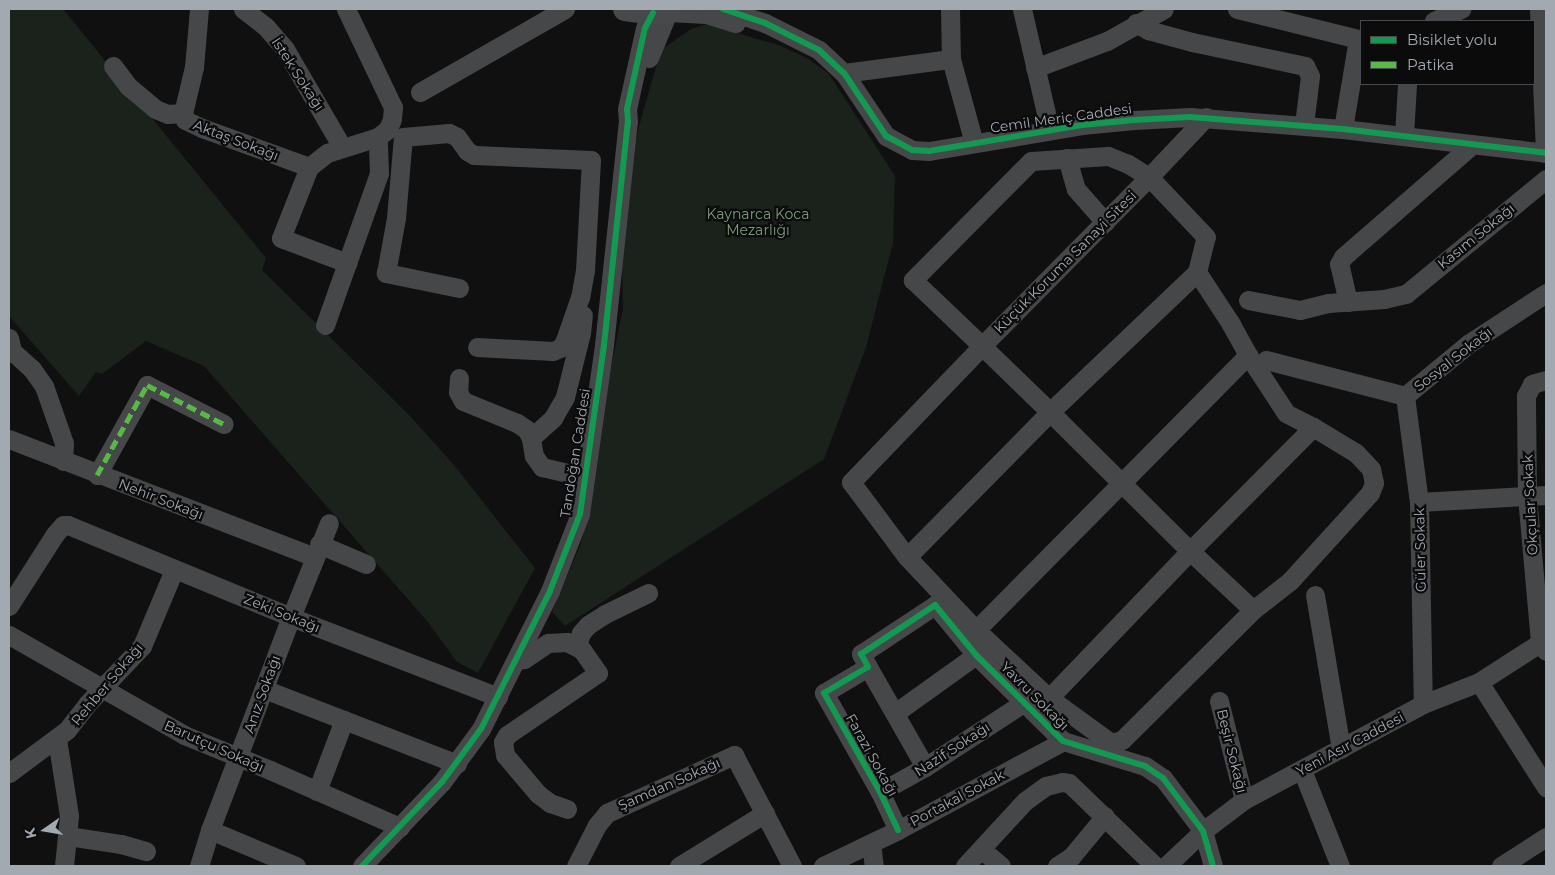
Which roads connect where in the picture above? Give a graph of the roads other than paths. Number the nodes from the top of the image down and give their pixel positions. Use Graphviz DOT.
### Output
graph roads {
  1 [pos="200,9"];
  2 [pos="244,9"];
  3 [pos="346,9"];
  4 [pos="565,9"];
  5 [pos="625,9"];
  6 [pos="723,9"];
  7 [pos="950,9"];
  8 [pos="1022,9"];
  9 [pos="1164,9"];
  10 [pos="1237,9"];
  11 [pos="1461,9"];
  12 [pos="1538,9"];
  13 [pos="662,11"];
  14 [pos="753,13"];
  15 [pos="1436,20"];
  16 [pos="1136,23"];
  17 [pos="798,38"];
  18 [pos="951,59"];
  19 [pos="1536,60"];
  20 [pos="113,66"];
  21 [pos="1035,68"];
  22 [pos="844,74"];
  23 [pos="1407,85"];
  24 [pos="420,92"];
  25 [pos="184,114"];
  26 [pos="1206,118"];
  27 [pos="1304,125"];
  28 [pos="1343,129"];
  29 [pos="1050,130"];
  30 [pos="1404,136"];
  31 [pos="378,138"];
  32 [pos="974,143"];
  33 [pos="1473,144"];
  34 [pos="342,147"];
  35 [pos="1546,153"];
  36 [pos="1067,158"];
  37 [pos="309,167"];
  38 [pos="1149,177"];
  39 [pos="1546,179"];
  40 [pos="1105,222"];
  41 [pos="347,263"];
  42 [pos="1197,272"];
  43 [pos="459,288"];
  44 [pos="1546,293"];
  45 [pos="580,297"];
  46 [pos="1248,300"];
  47 [pos="1348,302"];
  48 [pos="325,325"];
  49 [pos="9,338"];
  50 [pos="982,346"];
  51 [pos="477,347"];
  52 [pos="1248,355"];
  53 [pos="1266,360"];
  54 [pos="459,378"];
  55 [pos="1546,380"];
  56 [pos="1405,396"];
  57 [pos="1050,412"];
  58 [pos="224,424"];
  59 [pos="1313,426"];
  60 [pos="531,438"];
  61 [pos="10,444"];
  62 [pos="63,461"];
  63 [pos="97,475"];
  64 [pos="585,477"];
  65 [pos="1122,483"];
  66 [pos="1546,495"];
  67 [pos="1527,497"];
  68 [pos="1419,502"];
  69 [pos="329,523"];
  70 [pos="317,551"];
  71 [pos="1190,551"];
  72 [pos="907,557"];
  73 [pos="366,564"];
  74 [pos="174,570"];
  75 [pos="648,592"];
  76 [pos="1315,595"];
  77 [pos="9,606"];
  78 [pos="1253,610"];
  79 [pos="291,617"];
  80 [pos="976,630"];
  81 [pos="11,643"];
  82 [pos="1544,644"];
  83 [pos="577,646"];
  84 [pos="976,655"];
  85 [pos="516,660"];
  86 [pos="868,667"];
  87 [pos="1478,682"];
  88 [pos="102,688"];
  89 [pos="264,689"];
  90 [pos="498,697"];
  91 [pos="1049,698"];
  92 [pos="1220,701"];
  93 [pos="1023,703"];
  94 [pos="1423,704"];
  95 [pos="895,713"];
  96 [pos="344,720"];
  97 [pos="57,739"];
  98 [pos="1063,741"];
  99 [pos="1341,749"];
  100 [pos="238,759"];
  101 [pos="457,764"];
  102 [pos="925,767"];
  103 [pos="1302,770"];
  104 [pos="9,773"];
  105 [pos="1546,787"];
  106 [pos="317,791"];
  107 [pos="880,792"];
  108 [pos="1244,800"];
  109 [pos="567,809"];
  110 [pos="765,813"];
  111 [pos="1105,816"];
  112 [pos="400,827"];
  113 [pos="210,830"];
  114 [pos="898,830"];
  115 [pos="1203,831"];
  116 [pos="68,836"];
  117 [pos="1546,837"];
  118 [pos="871,843"];
  119 [pos="981,848"];
  120 [pos="146,850"];
  121 [pos="1066,863"];
  122 [pos="64,866"];
  123 [pos="199,866"];
  124 [pos="296,866"];
  125 [pos="362,866"];
  126 [pos="576,866"];
  127 [pos="679,866"];
  128 [pos="792,866"];
  129 [pos="824,866"];
  130 [pos="874,866"];
  131 [pos="965,866"];
  132 [pos="1001,866"];
  133 [pos="1155,866"];
  134 [pos="1166,866"];
  135 [pos="1213,866"];
  136 [pos="1340,866"];
  137 [pos="1501,866"];
  1 -- 25 [label="street, Aktaş Sokağı"];
  2 -- 34 [label="street, İstek Sokağı"];
  3 -- 31 [label="street"];
  4 -- 24 [label="street"];
  5 -- 13 [label="main road, Cemil Meriç Caddesi"];
  6 -- 14 [label="street, Cemil Meriç Caddesi"];
  7 -- 18 [label="street"];
  8 -- 21 [label="street"];
  9 -- 16 [label="street"];
  10 -- 28 [label="street"];
  11 -- 15 [label="street"];
  12 -- 19 [label="street"];
  13 -- 17 [label="street, Cemil Meriç Caddesi"];
  13 -- 64 [label="street, Tandoğan Caddesi"];
  14 -- 17 [label="street, Cemil Meriç Caddesi"];
  16 -- 21 [label="street"];
  16 -- 27 [label="street"];
  17 -- 22 [label="street, Cemil Meriç Caddesi"];
  18 -- 22 [label="street"];
  18 -- 32 [label="street"];
  19 -- 35 [label="street"];
  20 -- 25 [label="street"];
  21 -- 29 [label="street"];
  22 -- 32 [label="street, Cemil Meriç Caddesi"];
  23 -- 30 [label="street"];
  25 -- 37 [label="street, Aktaş Sokağı"];
  26 -- 27 [label="street, Cemil Meriç Caddesi"];
  26 -- 29 [label="street, Cemil Meriç Caddesi"];
  26 -- 38 [label="street, Küçük Koruma Sanayi Sitesi"];
  27 -- 28 [label="street, Cemil Meriç Caddesi"];
  28 -- 30 [label="street, Cemil Meriç Caddesi"];
  29 -- 32 [label="street, Cemil Meriç Caddesi"];
  30 -- 33 [label="street, Cemil Meriç Caddesi"];
  31 -- 34 [label="street"];
  31 -- 41 [label="street"];
  33 -- 35 [label="street, Cemil Meriç Caddesi"];
  33 -- 47 [label="street"];
  34 -- 37 [label="street"];
  36 -- 38 [label="street, Küçük Koruma Sanayi Sitesi"];
  36 -- 40 [label="street"];
  36 -- 50 [label="street, Küçük Koruma Sanayi Sitesi"];
  37 -- 41 [label="street"];
  38 -- 40 [label="street, Küçük Koruma Sanayi Sitesi"];
  38 -- 42 [label="street, Küçük Koruma Sanayi Sitesi"];
  39 -- 47 [label="street, Kasım Sokağı"];
  40 -- 50 [label="street, Küçük Koruma Sanayi Sitesi"];
  41 -- 48 [label="street"];
  42 -- 52 [label="street, Küçük Koruma Sanayi Sitesi"];
  42 -- 57 [label="street"];
  43 -- 45 [label="street"];
  44 -- 56 [label="street, Sosyal Sokağı"];
  45 -- 51 [label="street"];
  45 -- 60 [label="street"];
  46 -- 47 [label="street"];
  49 -- 62 [label="street"];
  50 -- 57 [label="street, Küçük Koruma Sanayi Sitesi"];
  50 -- 72 [label="street, Küçük Koruma Sanayi Sitesi"];
  52 -- 59 [label="street, Küçük Koruma Sanayi Sitesi"];
  52 -- 65 [label="street"];
  53 -- 56 [label="street, Sosyal Sokağı"];
  54 -- 60 [label="street"];
  55 -- 67 [label="street, Okçular Sokak"];
  56 -- 68 [label="street, Güler Sokak"];
  57 -- 65 [label="street, Küçük Koruma Sanayi Sitesi"];
  57 -- 72 [label="street"];
  58 -- 63 [label="street"];
  59 -- 71 [label="street"];
  59 -- 78 [label="street, Küçük Koruma Sanayi Sitesi"];
  60 -- 64 [label="street"];
  61 -- 62 [label="street, Nehir Sokağı"];
  62 -- 63 [label="street, Nehir Sokağı"];
  63 -- 70 [label="street, Nehir Sokağı"];
  64 -- 85 [label="street, Tandoğan Caddesi"];
  65 -- 71 [label="street, Küçük Koruma Sanayi Sitesi"];
  65 -- 80 [label="street"];
  66 -- 67 [label="street"];
  67 -- 68 [label="street"];
  67 -- 82 [label="street, Okçular Sokak"];
  68 -- 94 [label="street, Güler Sokak"];
  69 -- 70 [label="street, Anız Sokağı"];
  70 -- 73 [label="street, Nehir Sokağı"];
  70 -- 79 [label="street, Anız Sokağı"];
  71 -- 78 [label="street, Küçük Koruma Sanayi Sitesi"];
  71 -- 91 [label="street"];
  72 -- 80 [label="street, Küçük Koruma Sanayi Sitesi"];
  74 -- 77 [label="street, Zeki Sokağı"];
  74 -- 79 [label="street, Zeki Sokağı"];
  74 -- 88 [label="street, Rehber Sokağı"];
  75 -- 83 [label="street"];
  76 -- 99 [label="street"];
  78 -- 91 [label="street, Küçük Koruma Sanayi Sitesi"];
  79 -- 89 [label="street, Anız Sokağı"];
  79 -- 90 [label="street, Zeki Sokağı"];
  80 -- 91 [label="street, Küçük Koruma Sanayi Sitesi"];
  81 -- 88 [label="street, Barutçu Sokağı"];
  82 -- 87 [label="street, Yeni Asır Caddesi"];
  83 -- 85 [label="street"];
  83 -- 109 [label="street"];
  84 -- 86 [label="street, Yavru Sokağı"];
  84 -- 93 [label="street, Yavru Sokağı"];
  84 -- 95 [label="street"];
  85 -- 90 [label="street, Tandoğan Caddesi"];
  86 -- 95 [label="street"];
  86 -- 107 [label="street, Farazi Sokağı"];
  87 -- 94 [label="street, Yeni Asır Caddesi"];
  87 -- 105 [label="street"];
  88 -- 97 [label="street, Rehber Sokağı"];
  88 -- 100 [label="street, Barutçu Sokağı"];
  89 -- 96 [label="street"];
  89 -- 100 [label="street, Anız Sokağı"];
  90 -- 101 [label="street, Tandoğan Caddesi"];
  92 -- 108 [label="street, Beşir Sokağı"];
  93 -- 98 [label="street, Yavru Sokağı"];
  93 -- 102 [label="street, Nazif Sokağı"];
  94 -- 99 [label="street, Yeni Asır Caddesi"];
  95 -- 102 [label="street"];
  96 -- 101 [label="street"];
  96 -- 106 [label="street"];
  97 -- 104 [label="street, Rehber Sokağı"];
  97 -- 116 [label="street"];
  98 -- 114 [label="street, Portakal Sokak"];
  98 -- 115 [label="street, Yavru Sokağı"];
  99 -- 103 [label="street, Yeni Asır Caddesi"];
  100 -- 106 [label="street, Barutçu Sokağı"];
  100 -- 113 [label="street, Anız Sokağı"];
  101 -- 112 [label="street, Tandoğan Caddesi"];
  102 -- 107 [label="street, Nazif Sokağı"];
  103 -- 108 [label="street, Yeni Asır Caddesi"];
  103 -- 136 [label="street"];
  106 -- 112 [label="street, Barutçu Sokağı"];
  107 -- 114 [label="street, Farazi Sokağı"];
  108 -- 115 [label="street, Yeni Asır Caddesi"];
  110 -- 126 [label="street, Şamdan Sokağı"];
  110 -- 127 [label="street"];
  110 -- 128 [label="street"];
  111 -- 119 [label="street"];
  111 -- 121 [label="street"];
  111 -- 133 [label="street"];
  112 -- 125 [label="street, Tandoğan Caddesi"];
  113 -- 123 [label="street, Anız Sokağı"];
  113 -- 124 [label="street"];
  114 -- 118 [label="street, Portakal Sokak"];
  115 -- 134 [label="street, Yeni Asır Caddesi"];
  115 -- 135 [label="street"];
  116 -- 120 [label="street"];
  116 -- 122 [label="street"];
  117 -- 137 [label="street"];
  118 -- 129 [label="street, Portakal Sokak"];
  118 -- 130 [label="street"];
  119 -- 131 [label="street"];
  119 -- 132 [label="street"];
}
